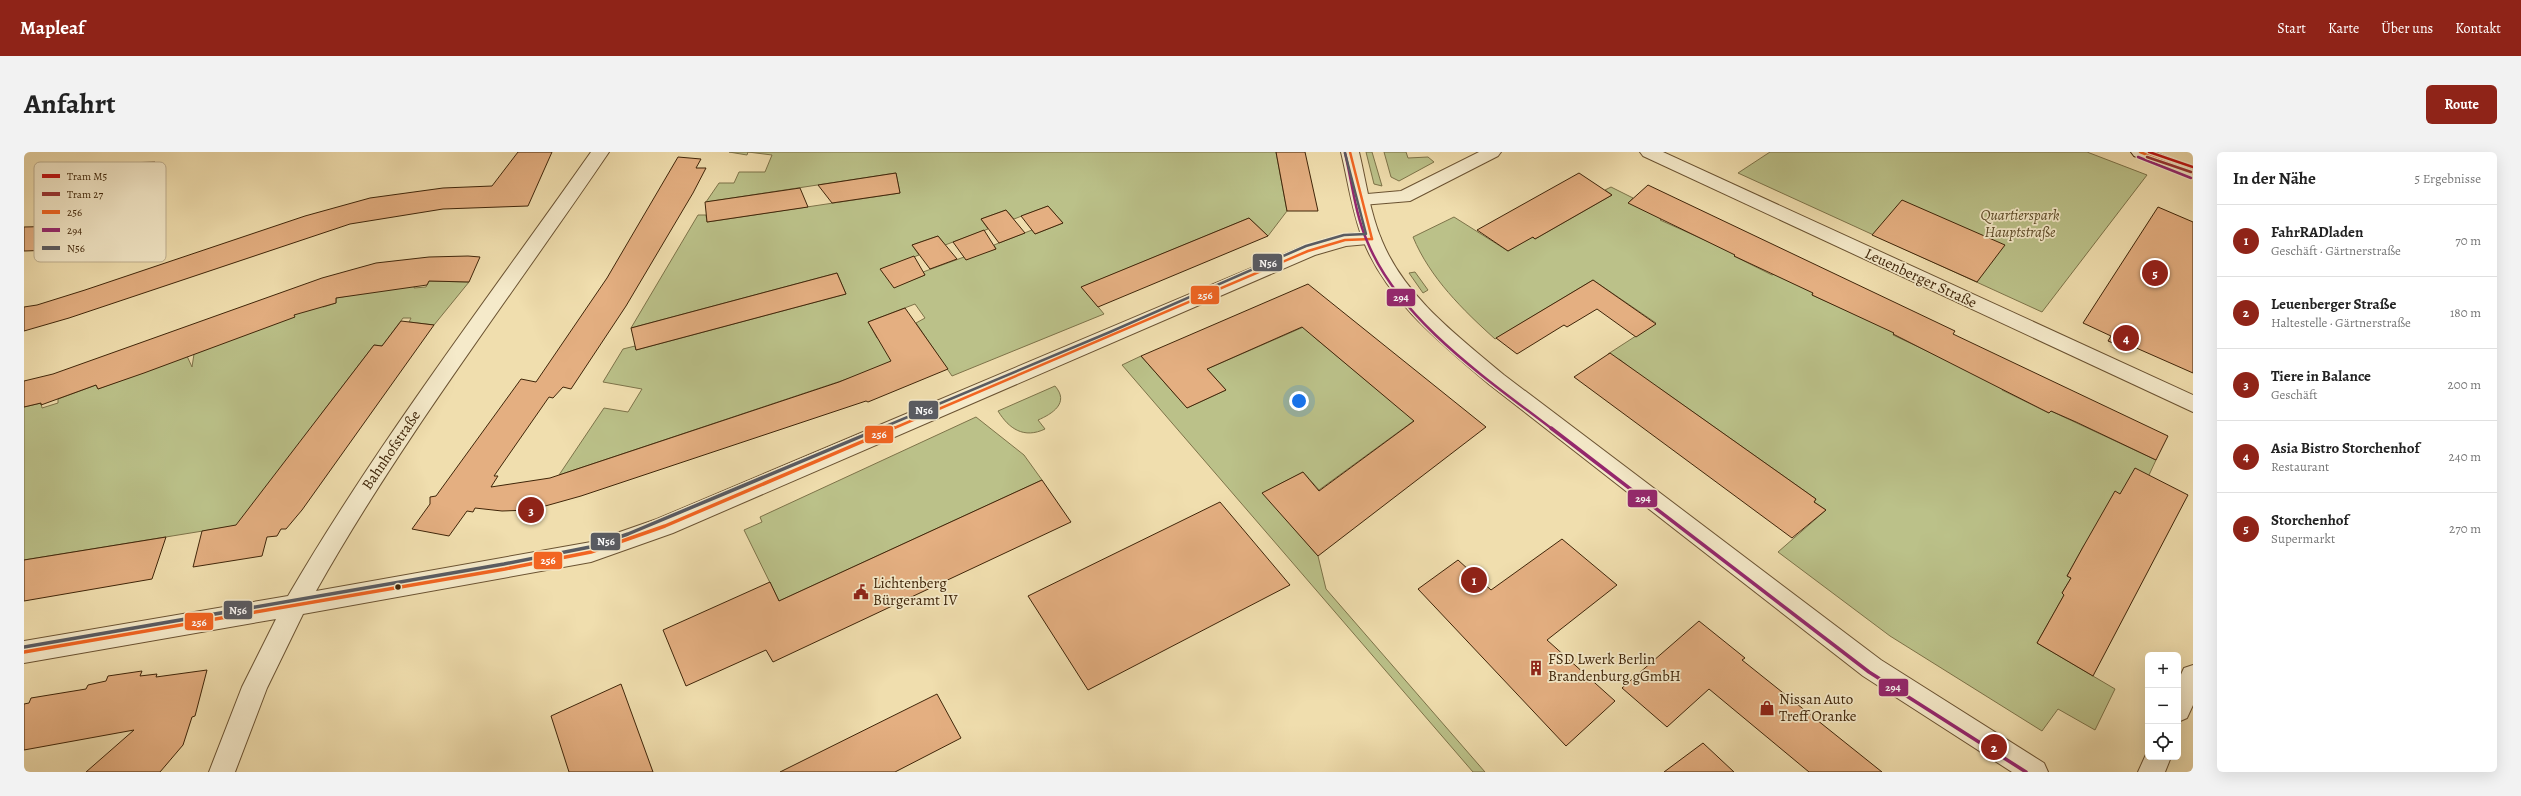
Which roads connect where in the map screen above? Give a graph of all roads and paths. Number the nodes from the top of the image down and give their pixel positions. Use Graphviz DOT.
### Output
graph roads {
  1 [pos="600,152"];
  2 [pos="1350,152"];
  3 [pos="1492,152"];
  4 [pos="1650,152"];
  5 [pos="2140,152"];
  6 [pos="2169,155"];
  7 [pos="2193,159"];
  8 [pos="2193,173"];
  9 [pos="1362,199"];
  10 [pos="1372,239"];
  11 [pos="2193,404"];
  12 [pos="295,604"];
  13 [pos="24,652"];
  14 [pos="2193,676"];
  15 [pos="2181,703"];
  16 [pos="2157,760"];
  17 [pos="222,772"];
  18 [pos="2035,772"];
  19 [pos="2151,772"];
  1 -- 12 [label="street, Bahnhofstraße"];
  2 -- 9 [label="street"];
  3 -- 9 [label="street"];
  4 -- 11 [label="street, Leuenberger Straße"];
  5 -- 6 [label="street"];
  6 -- 7 [label="street"];
  6 -- 8 [label="street"];
  9 -- 10 [label="street"];
  10 -- 12 [label="street"];
  10 -- 18 [label="street"];
  12 -- 13 [label="street"];
  12 -- 17 [label="street, Bahnhofstraße"];
  14 -- 15 [label="street"];
  16 -- 19 [label="street"];
}
